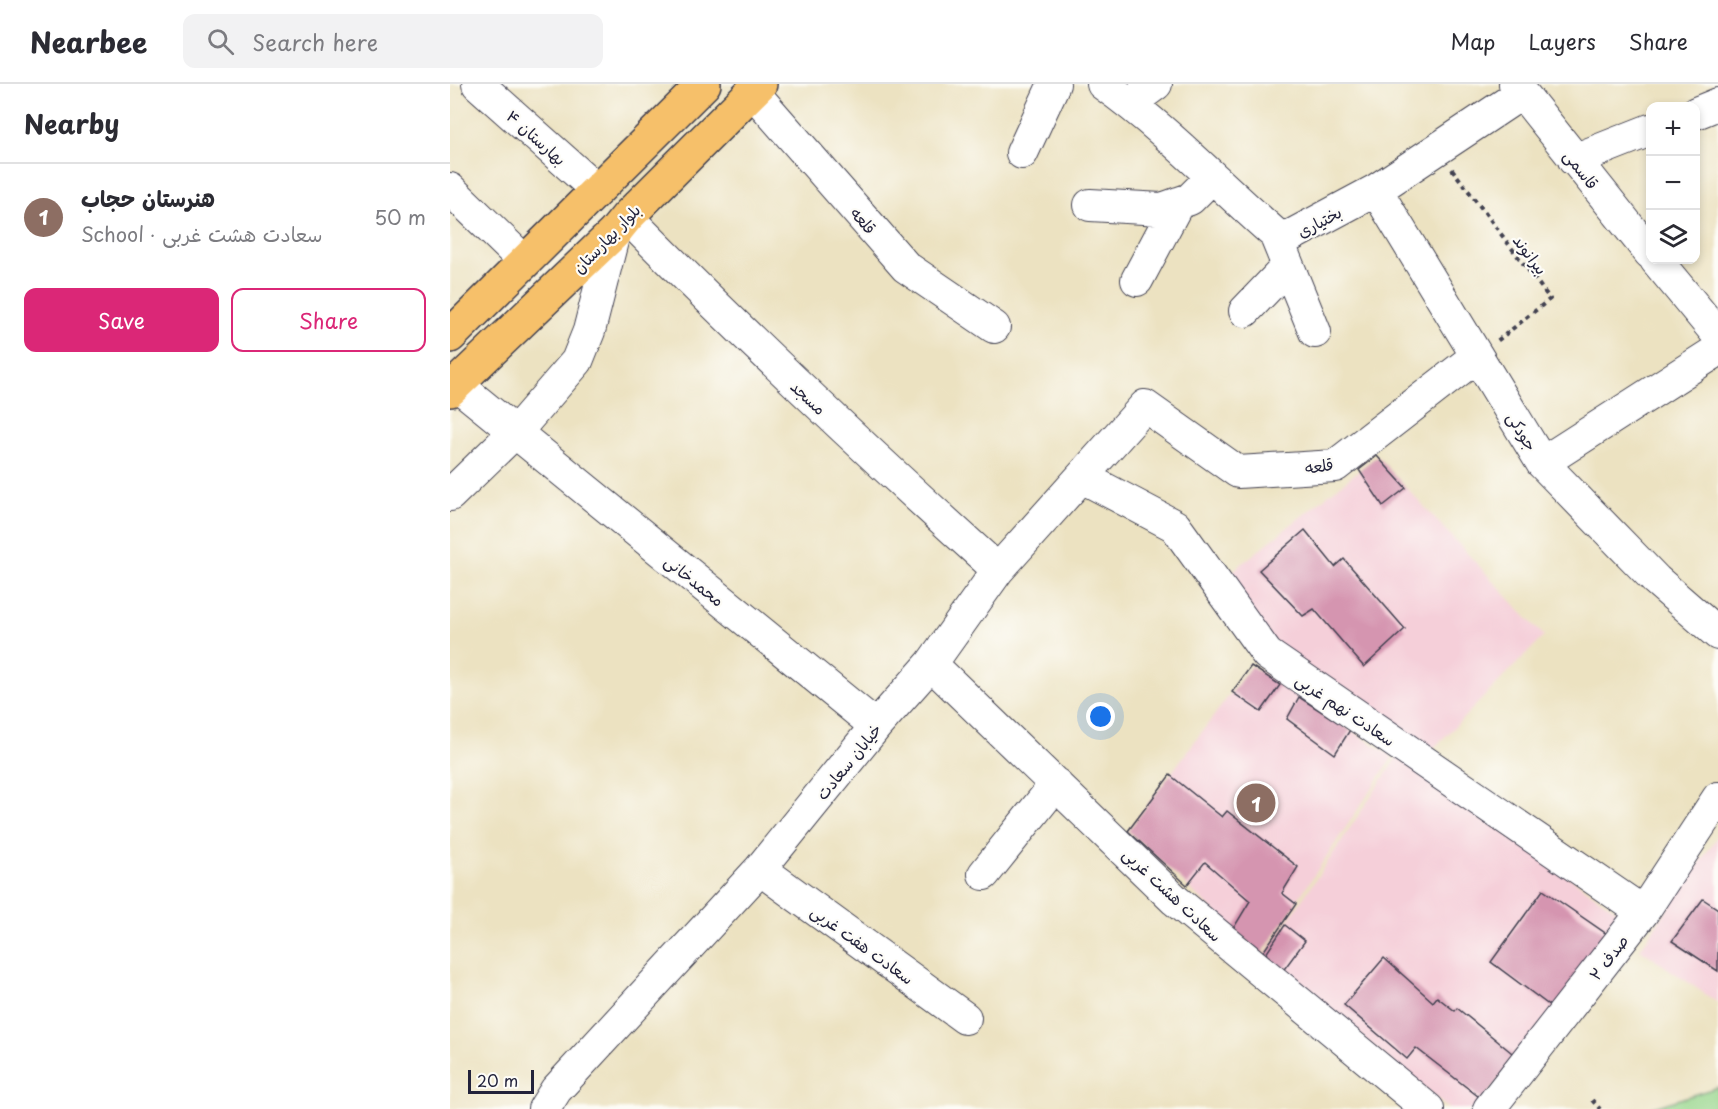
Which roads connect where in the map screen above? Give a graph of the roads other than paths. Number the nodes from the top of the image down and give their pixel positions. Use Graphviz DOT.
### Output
graph roads {
  1 [pos="478,84"];
  2 [pos="704,84"];
  3 [pos="1054,84"];
  4 [pos="1103,84"];
  5 [pos="1156,84"];
  6 [pos="756,88"];
  7 [pos="1519,88"];
  8 [pos="1130,103"];
  9 [pos="1718,104"];
  10 [pos="1700,111"];
  11 [pos="1646,132"];
  12 [pos="1022,153"];
  13 [pos="1574,160"];
  14 [pos="1211,178"];
  15 [pos="450,189"];
  16 [pos="597,190"];
  17 [pos="1376,190"];
  18 [pos="1179,203"];
  19 [pos="1090,205"];
  20 [pos="621,225"];
  21 [pos="1275,234"];
  22 [pos="1646,249"];
  23 [pos="524,261"];
  24 [pos="1659,264"];
  25 [pos="1288,266"];
  26 [pos="1137,280"];
  27 [pos="1245,311"];
  28 [pos="994,327"];
  29 [pos="1315,332"];
  30 [pos="1718,335"];
  31 [pos="450,336"];
  32 [pos="1718,350"];
  33 [pos="1478,356"];
  34 [pos="453,387"];
  35 [pos="1145,406"];
  36 [pos="515,432"];
  37 [pos="1542,463"];
  38 [pos="1082,477"];
  39 [pos="450,495"];
  40 [pos="999,570"];
  41 [pos="1718,634"];
  42 [pos="931,664"];
  43 [pos="876,726"];
  44 [pos="1056,784"];
  45 [pos="1718,798"];
  46 [pos="760,869"];
  47 [pos="984,874"];
  48 [pos="1643,912"];
  49 [pos="965,1018"];
  50 [pos="544,1109"];
  51 [pos="1428,1109"];
  52 [pos="1489,1109"];
  1 -- 16 [label="street, بهارستان ۴"];
  2 -- 16 [label="main road"];
  3 -- 12 [label="street"];
  4 -- 8 [label="street, بختیاری"];
  5 -- 8 [label="street"];
  6 -- 20 [label="main road, بلوار بهارستان"];
  6 -- 28 [label="street, قلعه"];
  7 -- 13 [label="street, قاسمی"];
  7 -- 17 [label="street, بختیاری"];
  8 -- 14 [label="street, بختیاری"];
  9 -- 10 [label="street"];
  11 -- 13 [label="street"];
  13 -- 22 [label="street, قاسمی"];
  14 -- 18 [label="street"];
  14 -- 21 [label="street, بختیاری"];
  15 -- 23 [label="street"];
  16 -- 23 [label="main road"];
  17 -- 21 [label="street, بختیاری"];
  17 -- 33 [label="street, جودکی"];
  18 -- 19 [label="street"];
  18 -- 26 [label="street"];
  20 -- 34 [label="main road, بلوار بهارستان"];
  20 -- 36 [label="street"];
  20 -- 40 [label="street, مسجد"];
  21 -- 25 [label="street"];
  23 -- 31 [label="main road"];
  24 -- 30 [label="street"];
  25 -- 27 [label="street"];
  25 -- 29 [label="street"];
  32 -- 37 [label="street"];
  33 -- 35 [label="street, قلعه"];
  33 -- 37 [label="street, جودکی"];
  34 -- 36 [label="street, محمدخانی"];
  35 -- 38 [label="street, خیابان سعادت"];
  36 -- 39 [label="street"];
  36 -- 43 [label="street, محمدخانی"];
  37 -- 41 [label="street, جودکی"];
  38 -- 40 [label="street, خیابان سعادت"];
  38 -- 48 [label="street, سعادت نهم غربی"];
  40 -- 42 [label="street, خیابان سعادت"];
  42 -- 43 [label="street, خیابان سعادت"];
  42 -- 44 [label="street, سعادت هشت غربی"];
  43 -- 46 [label="street, خیابان سعادت"];
  44 -- 47 [label="street"];
  44 -- 51 [label="street, سعادت هشت غربی"];
  45 -- 48 [label="street, صدف ۲"];
  46 -- 49 [label="street, سعادت هفت غربی"];
  46 -- 50 [label="street, خیابان سعادت"];
  48 -- 52 [label="street, صدف ۲"];
}
